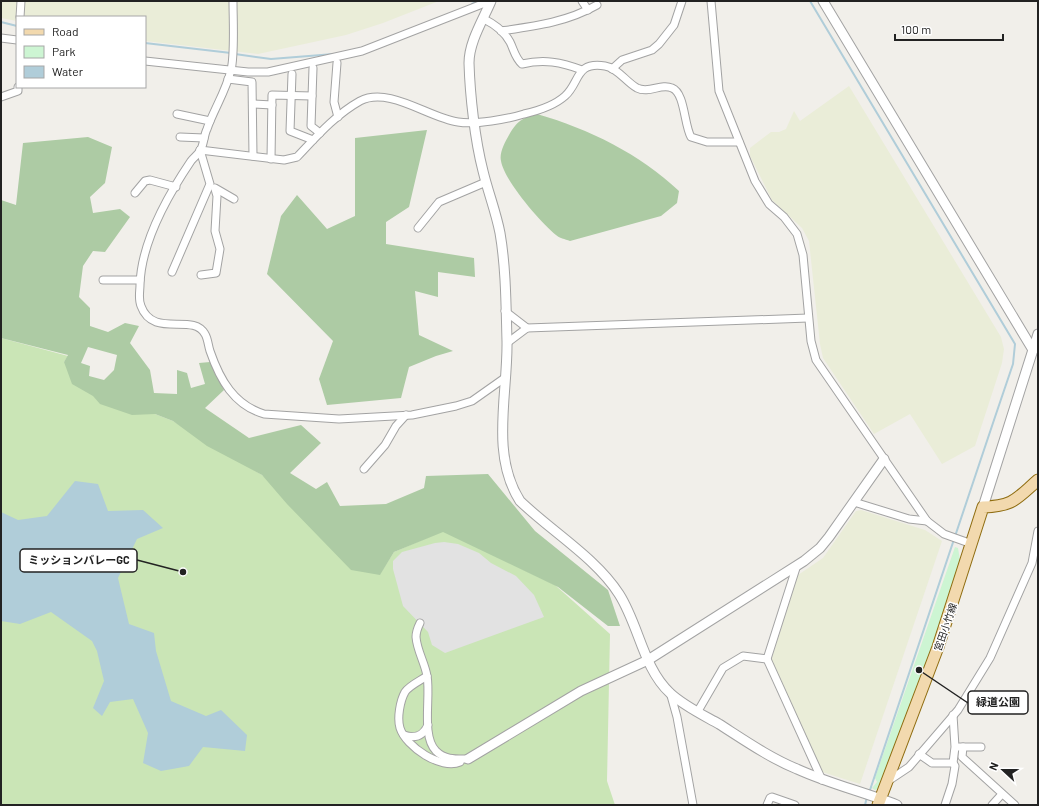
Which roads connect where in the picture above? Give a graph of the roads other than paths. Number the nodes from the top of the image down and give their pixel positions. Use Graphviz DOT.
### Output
graph roads {
  1 [pos="21,1"];
  2 [pos="233,1"];
  3 [pos="490,1"];
  4 [pos="582,1"];
  5 [pos="682,1"];
  6 [pos="710,1"];
  7 [pos="823,1"];
  8 [pos="597,5"];
  9 [pos="588,10"];
  10 [pos="20,16"];
  11 [pos="484,19"];
  12 [pos="501,31"];
  13 [pos="1,38"];
  14 [pos="16,40"];
  15 [pos="146,61"];
  16 [pos="337,63"];
  17 [pos="313,68"];
  18 [pos="231,69"];
  19 [pos="612,69"];
  20 [pos="582,70"];
  21 [pos="292,74"];
  22 [pos="228,79"];
  23 [pos="18,88"];
  24 [pos="291,96"];
  25 [pos="312,96"];
  26 [pos="1,97"];
  27 [pos="253,104"];
  28 [pos="272,105"];
  29 [pos="177,114"];
  30 [pos="338,117"];
  31 [pos="210,121"];
  32 [pos="475,122"];
  33 [pos="320,132"];
  34 [pos="180,137"];
  35 [pos="204,138"];
  36 [pos="313,140"];
  37 [pos="738,142"];
  38 [pos="200,150"];
  39 [pos="253,156"];
  40 [pos="271,159"];
  41 [pos="486,182"];
  42 [pos="176,187"];
  43 [pos="213,187"];
  44 [pos="135,193"];
  45 [pos="234,200"];
  46 [pos="418,228"];
  47 [pos="172,272"];
  48 [pos="201,275"];
  49 [pos="104,280"];
  50 [pos="140,280"];
  51 [pos="505,311"];
  52 [pos="808,318"];
  53 [pos="527,328"];
  54 [pos="1038,334"];
  55 [pos="507,343"];
  56 [pos="1033,350"];
  57 [pos="506,376"];
  58 [pos="406,415"];
  59 [pos="884,459"];
  60 [pos="364,469"];
  61 [pos="1038,480"];
  62 [pos="854,502"];
  63 [pos="984,507"];
  64 [pos="927,521"];
  65 [pos="1038,531"];
  66 [pos="972,544"];
  67 [pos="797,565"];
  68 [pos="420,623"];
  69 [pos="648,660"];
  70 [pos="767,660"];
  71 [pos="427,676"];
  72 [pos="670,692"];
  73 [pos="698,711"];
  74 [pos="954,715"];
  75 [pos="428,725"];
  76 [pos="404,735"];
  77 [pos="959,747"];
  78 [pos="980,747"];
  79 [pos="919,754"];
  80 [pos="468,759"];
  81 [pos="953,763"];
  82 [pos="822,780"];
  83 [pos="887,782"];
  84 [pos="1002,794"];
  85 [pos="880,802"];
  86 [pos="693,805"];
  87 [pos="767,805"];
  88 [pos="795,805"];
  89 [pos="897,805"];
  90 [pos="945,805"];
  91 [pos="992,805"];
  92 [pos="1015,805"];
  1 -- 10 [label="street"];
  2 -- 18 [label="street"];
  3 -- 11 [label="street"];
  3 -- 18 [label="street"];
  4 -- 9 [label="street"];
  5 -- 19 [label="street"];
  6 -- 37 [label="street"];
  7 -- 56 [label="street"];
  8 -- 9 [label="street"];
  9 -- 12 [label="street"];
  11 -- 12 [label="street"];
  11 -- 32 [label="street"];
  12 -- 20 [label="street"];
  13 -- 14 [label="street"];
  15 -- 18 [label="street"];
  16 -- 30 [label="street"];
  17 -- 25 [label="street"];
  18 -- 22 [label="street"];
  19 -- 20 [label="street"];
  19 -- 37 [label="street"];
  20 -- 32 [label="street"];
  21 -- 24 [label="street"];
  22 -- 27 [label="street"];
  22 -- 31 [label="street"];
  23 -- 26 [label="street"];
  24 -- 25 [label="street"];
  24 -- 28 [label="street"];
  24 -- 36 [label="street"];
  25 -- 33 [label="street"];
  27 -- 28 [label="street"];
  27 -- 39 [label="street"];
  28 -- 40 [label="street"];
  29 -- 31 [label="street"];
  30 -- 32 [label="street"];
  30 -- 33 [label="street"];
  31 -- 35 [label="street"];
  32 -- 41 [label="street"];
  33 -- 36 [label="street"];
  34 -- 35 [label="street"];
  35 -- 38 [label="street"];
  36 -- 40 [label="street"];
  37 -- 52 [label="street"];
  38 -- 39 [label="street"];
  38 -- 42 [label="street"];
  38 -- 43 [label="street"];
  39 -- 40 [label="street"];
  41 -- 46 [label="street"];
  41 -- 51 [label="street"];
  42 -- 44 [label="street"];
  42 -- 50 [label="street"];
  43 -- 45 [label="street"];
  43 -- 47 [label="street"];
  43 -- 48 [label="street"];
  49 -- 50 [label="street"];
  50 -- 58 [label="street"];
  51 -- 53 [label="street"];
  51 -- 55 [label="street"];
  52 -- 53 [label="street"];
  52 -- 59 [label="street"];
  53 -- 55 [label="street"];
  54 -- 56 [label="street"];
  55 -- 57 [label="street"];
  56 -- 63 [label="street"];
  57 -- 58 [label="street"];
  57 -- 69 [label="street"];
  58 -- 60 [label="street"];
  59 -- 62 [label="street"];
  59 -- 64 [label="street"];
  61 -- 63 [label="main road"];
  62 -- 64 [label="street"];
  62 -- 67 [label="street"];
  63 -- 66 [label="main road, 宮田小竹線"];
  64 -- 66 [label="street"];
  65 -- 74 [label="street"];
  66 -- 83 [label="main road, 宮田小竹線"];
  67 -- 69 [label="street"];
  67 -- 70 [label="street"];
  68 -- 71 [label="street"];
  69 -- 72 [label="street"];
  69 -- 80 [label="street"];
  70 -- 73 [label="street"];
  70 -- 82 [label="street"];
  71 -- 75 [label="street"];
  71 -- 76 [label="street"];
  72 -- 73 [label="street"];
  72 -- 86 [label="street"];
  73 -- 82 [label="street"];
  74 -- 77 [label="street"];
  74 -- 79 [label="street"];
  75 -- 76 [label="street"];
  75 -- 80 [label="street"];
  76 -- 80 [label="street"];
  77 -- 78 [label="street"];
  77 -- 81 [label="street"];
  77 -- 84 [label="street"];
  79 -- 81 [label="street"];
  79 -- 83 [label="street"];
  81 -- 90 [label="street"];
  82 -- 85 [label="street"];
  83 -- 85 [label="main road, 宮田小竹線"];
  84 -- 91 [label="street"];
  84 -- 92 [label="street"];
  85 -- 89 [label="street"];
  87 -- 88 [label="street"];
}
